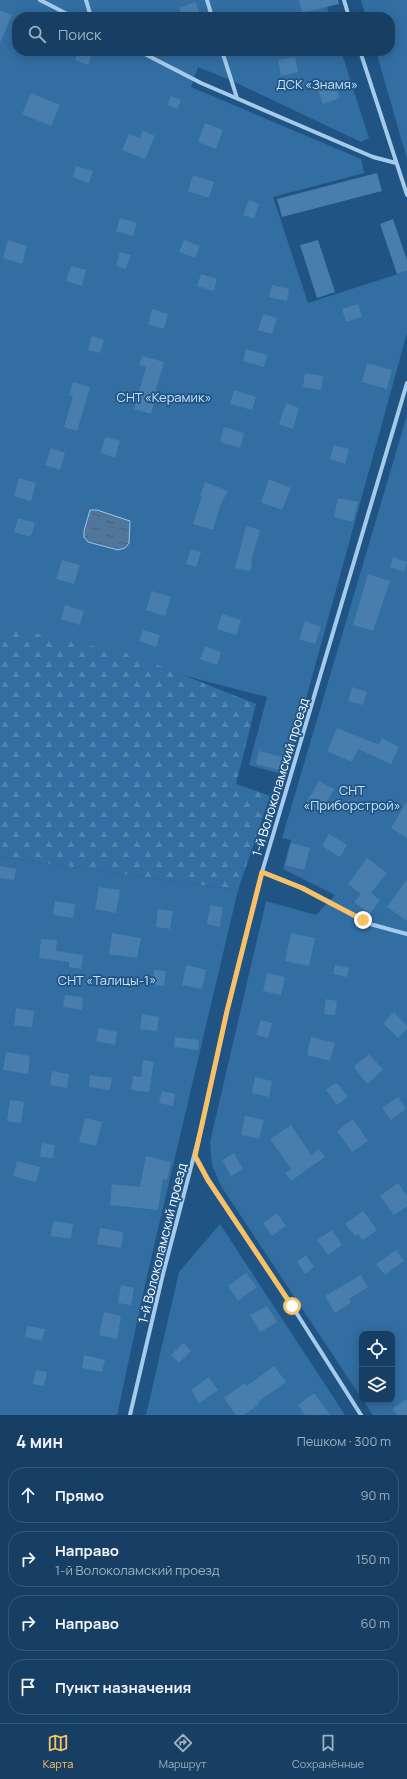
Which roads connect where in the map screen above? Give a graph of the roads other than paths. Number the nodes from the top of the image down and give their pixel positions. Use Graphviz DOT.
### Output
graph roads {
  1 [pos="40,0"];
  2 [pos="86,0"];
  3 [pos="207,0"];
  4 [pos="344,0"];
  5 [pos="63,12"];
  6 [pos="90,12"];
  7 [pos="211,12"];
  8 [pos="348,12"];
  9 [pos="149,56"];
  10 [pos="223,56"];
  11 [pos="362,56"];
  12 [pos="236,98"];
  13 [pos="396,163"];
  14 [pos="407,195"];
  15 [pos="407,383"];
  16 [pos="262,872"];
  17 [pos="407,934"];
  18 [pos="195,1156"];
  19 [pos="130,1415"];
  20 [pos="361,1415"];
  1 -- 5 [label="street"];
  2 -- 6 [label="street"];
  3 -- 7 [label="street"];
  4 -- 8 [label="street"];
  9 -- 12 [label="street"];
  10 -- 12 [label="street"];
  11 -- 13 [label="street"];
  12 -- 13 [label="street"];
  13 -- 14 [label="street"];
  15 -- 16 [label="street, 1-й Волоколамский проезд"];
  16 -- 17 [label="street"];
  16 -- 18 [label="street, 1-й Волоколамский проезд"];
  18 -- 19 [label="street, 1-й Волоколамский проезд"];
  18 -- 20 [label="street"];
}
